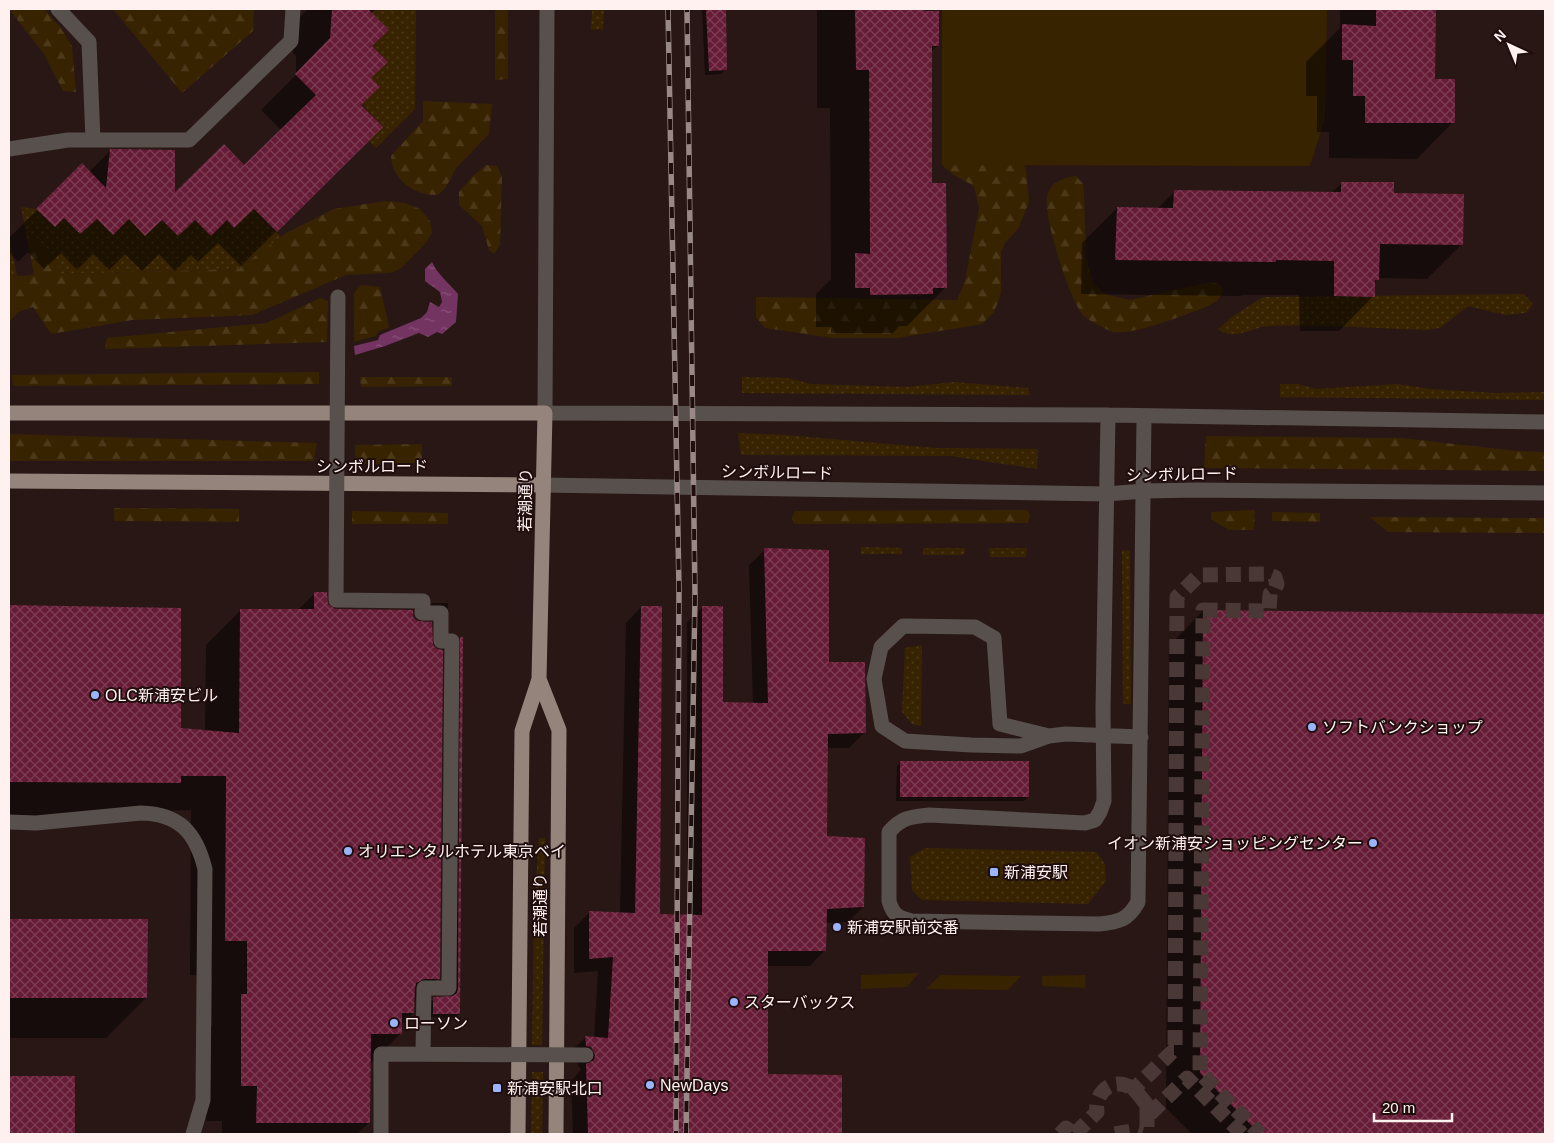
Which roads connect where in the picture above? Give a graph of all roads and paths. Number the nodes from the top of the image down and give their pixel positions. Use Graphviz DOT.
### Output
graph roads {
  1 [pos="58,9"];
  2 [pos="293,9"];
  3 [pos="547,9"];
  4 [pos="93,140"];
  5 [pos="9,149"];
  6 [pos="338,297"];
  7 [pos="9,413"];
  8 [pos="545,413"];
  9 [pos="1108,416"];
  10 [pos="1144,416"];
  11 [pos="1545,422"];
  12 [pos="9,481"];
  13 [pos="542,485"];
  14 [pos="1144,491"];
  15 [pos="1106,494"];
  16 [pos="1545,494"];
  17 [pos="539,679"];
  18 [pos="1103,735"];
  19 [pos="1049,736"];
  20 [pos="1141,737"];
  21 [pos="9,822"];
  22 [pos="423,1054"];
  23 [pos="586,1055"];
  24 [pos="193,1134"];
  25 [pos="382,1134"];
  26 [pos="518,1134"];
  27 [pos="556,1134"];
  1 -- 4 [label="street"];
  2 -- 4 [label="street"];
  3 -- 8 [label="street"];
  4 -- 5 [label="street"];
  6 -- 22 [label="street, bridge"];
  7 -- 8 [label="main road"];
  8 -- 9 [label="street"];
  8 -- 13 [label="main road, 若潮通り"];
  9 -- 10 [label="street"];
  9 -- 15 [label="street"];
  10 -- 11 [label="street"];
  10 -- 14 [label="street"];
  12 -- 13 [label="main road, シンボルロード"];
  13 -- 15 [label="street, シンボルロード"];
  13 -- 17 [label="main road, 若潮通り"];
  14 -- 15 [label="street, シンボルロード"];
  14 -- 16 [label="street, シンボルロード"];
  14 -- 20 [label="street"];
  15 -- 18 [label="street"];
  17 -- 26 [label="main road, 若潮通り"];
  17 -- 27 [label="main road, 若潮通り"];
  18 -- 19 [label="street"];
  18 -- 20 [label="street"];
  18 -- 20 [label="street"];
  19 -- 19 [label="street"];
  21 -- 24 [label="street"];
  22 -- 23 [label="street, bridge"];
  22 -- 25 [label="street, bridge"];
}
